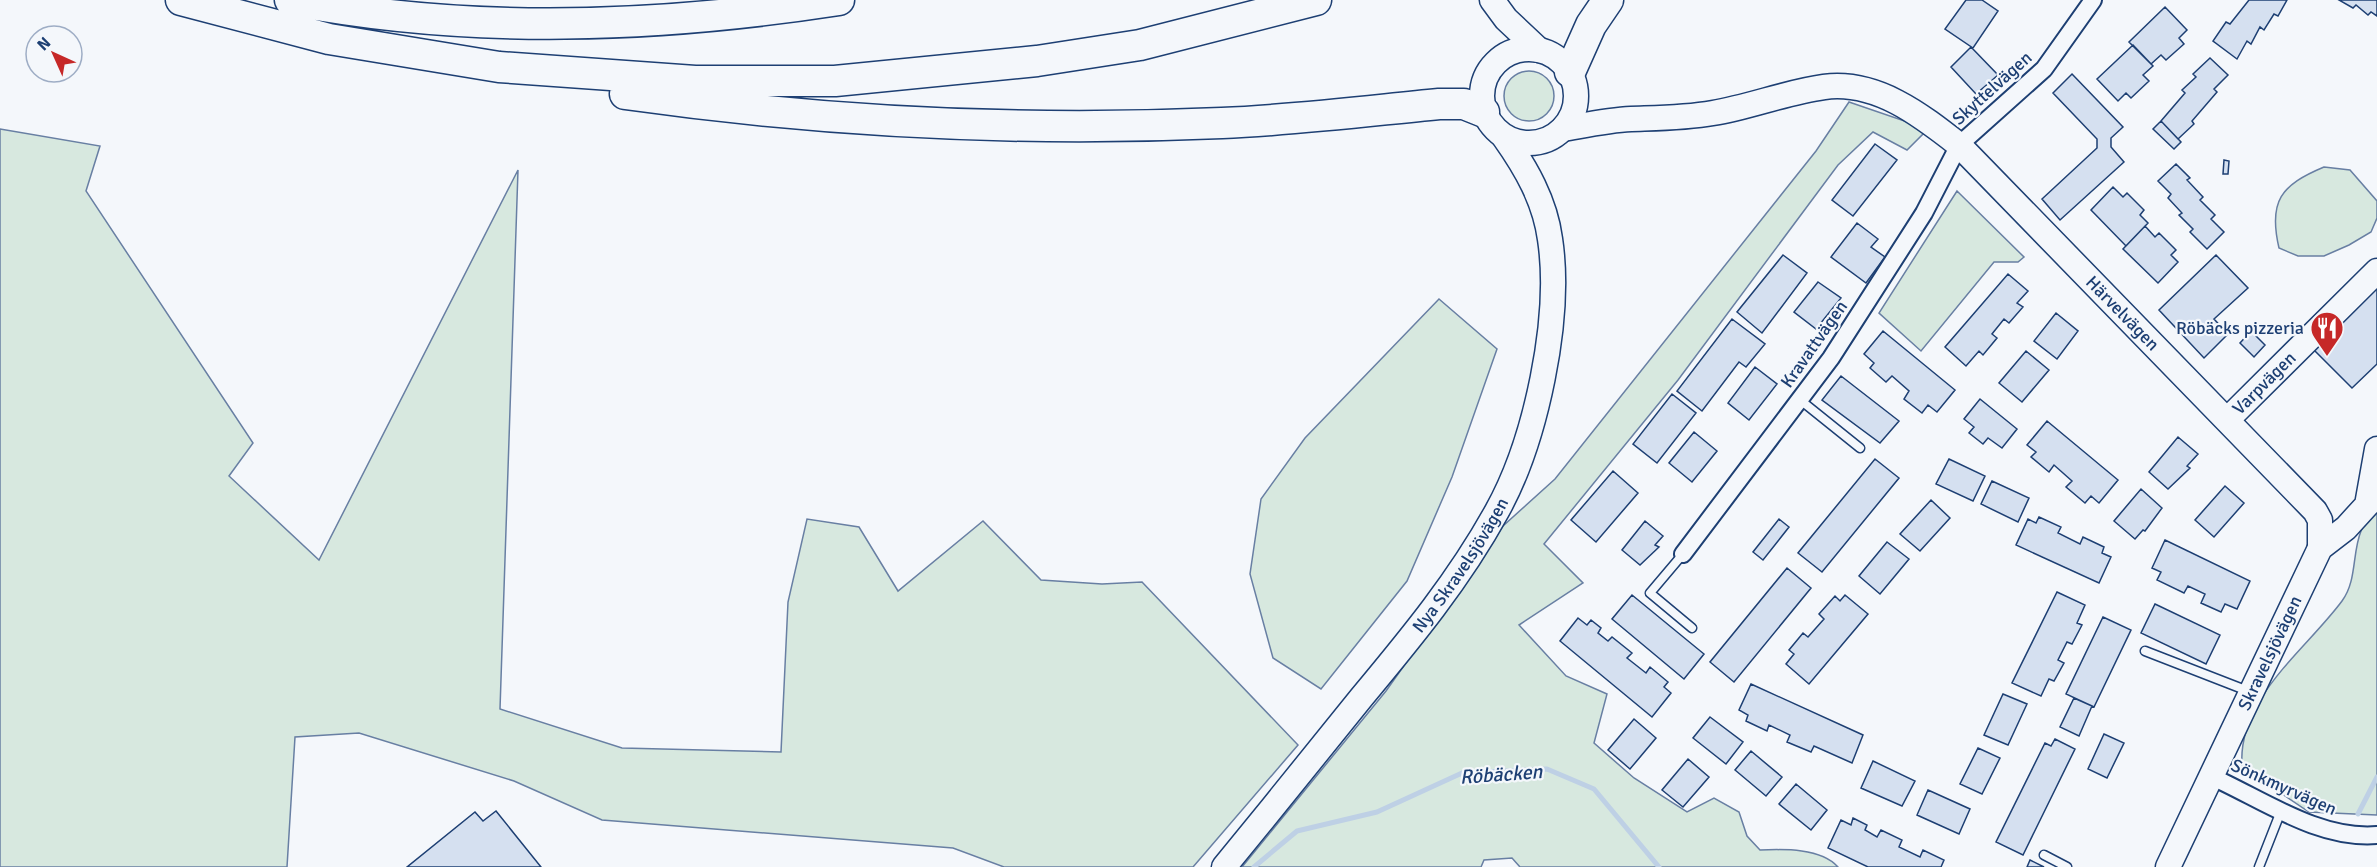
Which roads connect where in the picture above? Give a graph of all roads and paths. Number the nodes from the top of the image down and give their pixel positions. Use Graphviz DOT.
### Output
graph roads {
  1 [pos="181,0"];
  2 [pos="258,0"];
  3 [pos="290,0"];
  4 [pos="839,0"];
  5 [pos="1257,0"];
  6 [pos="1316,0"];
  7 [pos="1608,0"];
  8 [pos="2093,0"];
  9 [pos="1539,50"];
  10 [pos="1496,63"];
  11 [pos="499,67"];
  12 [pos="1573,84"];
  13 [pos="1484,112"];
  14 [pos="1630,119"];
  15 [pos="1555,134"];
  16 [pos="1504,136"];
  17 [pos="1959,145"];
  18 [pos="1541,201"];
  19 [pos="2377,271"];
  20 [pos="1799,399"];
  21 [pos="2228,419"];
  22 [pos="1860,448"];
  23 [pos="2377,449"];
  24 [pos="2320,548"];
  25 [pos="1683,554"];
  26 [pos="1692,628"];
  27 [pos="2145,651"];
  28 [pos="2249,692"];
  29 [pos="2210,776"];
  30 [pos="2281,810"];
  31 [pos="2377,835"];
  32 [pos="2044,855"];
  33 [pos="1224,867"];
  34 [pos="2067,867"];
  35 [pos="2168,867"];
  36 [pos="2259,867"];
  1 -- 11 [label="highway"];
  2 -- 5 [label="highway"];
  3 -- 4 [label="highway"];
  6 -- 11 [label="highway"];
  7 -- 12 [label="highway"];
  8 -- 17 [label="street, Skyttelvägen"];
  9 -- 10 [label="street"];
  9 -- 10 [label="street"];
  9 -- 12 [label="street"];
  10 -- 13 [label="street"];
  11 -- 13 [label="highway"];
  12 -- 14 [label="street"];
  12 -- 15 [label="street"];
  13 -- 16 [label="street"];
  14 -- 15 [label="street"];
  14 -- 17 [label="street, Härvelvägen"];
  15 -- 16 [label="street"];
  15 -- 18 [label="street, Nya Skravelsjövägen"];
  16 -- 18 [label="street, Nya Skravelsjövägen"];
  17 -- 20 [label="street, Kravattvägen"];
  17 -- 21 [label="street, Härvelvägen"];
  18 -- 33 [label="street, Nya Skravelsjövägen"];
  19 -- 21 [label="street, Varpvägen"];
  20 -- 22 [label="lane"];
  20 -- 25 [label="street, Kravattvägen"];
  21 -- 24 [label="street, Härvelvägen"];
  23 -- 24 [label="street, Skravelsjövägen"];
  24 -- 28 [label="street, Skravelsjövägen"];
  25 -- 26 [label="lane"];
  27 -- 28 [label="lane"];
  28 -- 29 [label="street, Skravelsjövägen"];
  29 -- 30 [label="street, Sönkmyrvägen"];
  29 -- 35 [label="street, Skravelsjövägen"];
  30 -- 31 [label="street, Sönkmyrvägen"];
  30 -- 36 [label="lane"];
  32 -- 34 [label="lane"];
}
